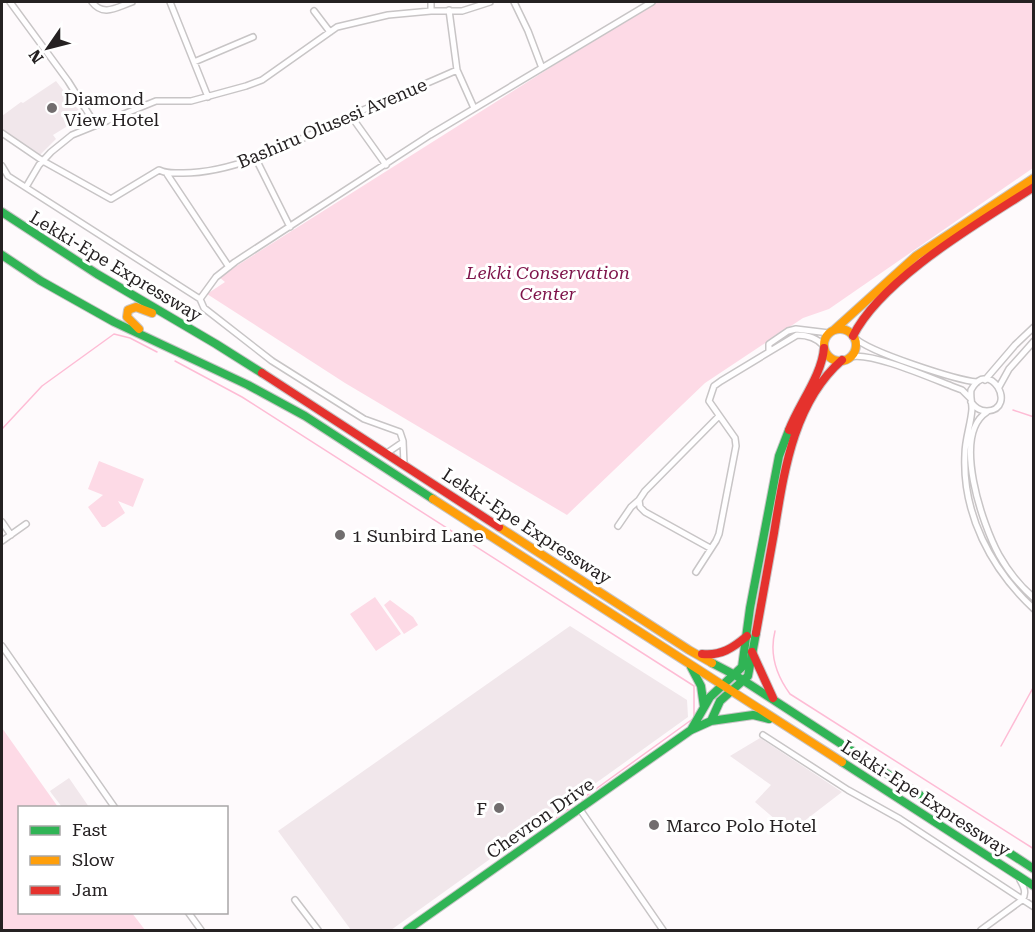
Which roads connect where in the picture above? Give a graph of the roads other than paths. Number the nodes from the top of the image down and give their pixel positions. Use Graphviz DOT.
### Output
graph roads {
  1 [pos="10,2"];
  2 [pos="92,2"];
  3 [pos="132,2"];
  4 [pos="170,2"];
  5 [pos="431,2"];
  6 [pos="490,2"];
  7 [pos="514,2"];
  8 [pos="652,2"];
  9 [pos="431,10"];
  10 [pos="449,10"];
  11 [pos="315,11"];
  12 [pos="330,32"];
  13 [pos="253,37"];
  14 [pos="194,63"];
  15 [pos="542,68"];
  16 [pos="457,70"];
  17 [pos="208,97"];
  18 [pos="474,108"];
  19 [pos="356,123"];
  20 [pos="95,124"];
  21 [pos="2,134"];
  22 [pos="255,157"];
  23 [pos="43,161"];
  24 [pos="386,165"];
  25 [pos="2,166"];
  26 [pos="167,174"];
  27 [pos="1034,177"];
  28 [pos="26,187"];
  29 [pos="1034,187"];
  30 [pos="2,212"];
  31 [pos="290,227"];
  32 [pos="2,255"];
  33 [pos="229,267"];
  34 [pos="200,299"];
  35 [pos="180,323"];
  36 [pos="1034,327"];
  37 [pos="832,331"];
  38 [pos="854,337"];
  39 [pos="155,339"];
  40 [pos="1034,341"];
  41 [pos="824,347"];
  42 [pos="769,350"];
  43 [pos="850,357"];
  44 [pos="842,360"];
  45 [pos="986,380"];
  46 [pos="977,382"];
  47 [pos="999,387"];
  48 [pos="971,400"];
  49 [pos="989,411"];
  50 [pos="718,416"];
  51 [pos="403,442"];
  52 [pos="387,453"];
  53 [pos="404,464"];
  54 [pos="639,500"];
  55 [pos="2,522"];
  56 [pos="26,524"];
  57 [pos="618,526"];
  58 [pos="11,535"];
  59 [pos="2,542"];
  60 [pos="710,548"];
  61 [pos="696,572"];
  62 [pos="1034,598"];
  63 [pos="1034,609"];
  64 [pos="645,635"];
  65 [pos="747,636"];
  66 [pos="2,646"];
  67 [pos="689,650"];
  68 [pos="752,652"];
  69 [pos="687,662"];
  70 [pos="743,681"];
  71 [pos="730,683"];
  72 [pos="779,705"];
  73 [pos="704,707"];
  74 [pos="711,721"];
  75 [pos="782,722"];
  76 [pos="691,730"];
  77 [pos="763,735"];
  78 [pos="846,749"];
  79 [pos="114,806"];
  80 [pos="579,808"];
  81 [pos="1034,869"];
  82 [pos="1019,877"];
  83 [pos="1034,886"];
  84 [pos="1034,894"];
  85 [pos="1024,898"];
  86 [pos="295,900"];
  87 [pos="1034,908"];
  88 [pos="189,914"];
  89 [pos="201,930"];
  90 [pos="318,930"];
  91 [pos="407,930"];
  92 [pos="663,930"];
  93 [pos="981,930"];
  1 -- 20 [label="street"];
  2 -- 3 [label="street"];
  4 -- 14 [label="street"];
  5 -- 9 [label="street"];
  6 -- 10 [label="street"];
  7 -- 15 [label="street"];
  8 -- 15 [label="street"];
  9 -- 10 [label="street"];
  9 -- 12 [label="street"];
  10 -- 16 [label="street"];
  11 -- 12 [label="street"];
  12 -- 17 [label="street"];
  13 -- 14 [label="street"];
  14 -- 17 [label="street"];
  15 -- 18 [label="street"];
  16 -- 18 [label="street"];
  16 -- 22 [label="street, Bashiru Olusesi Avenue"];
  17 -- 20 [label="street"];
  18 -- 24 [label="street"];
  19 -- 24 [label="street"];
  20 -- 23 [label="street"];
  21 -- 23 [label="street"];
  22 -- 26 [label="street, Bashiru Olusesi Avenue"];
  22 -- 31 [label="street"];
  23 -- 26 [label="street, Bashiru Olusesi Avenue"];
  23 -- 28 [label="street"];
  24 -- 31 [label="street"];
  25 -- 28 [label="street"];
  26 -- 33 [label="street"];
  27 -- 37 [label="main road"];
  28 -- 34 [label="street"];
  29 -- 38 [label="main road"];
  30 -- 35 [label="main road, Lekki-Epe Expressway"];
  31 -- 33 [label="street"];
  32 -- 39 [label="main road, Lekki-Epe Expressway"];
  33 -- 34 [label="street"];
  34 -- 51 [label="street"];
  35 -- 39 [label="main road"];
  35 -- 52 [label="main road, Lekki-Epe Expressway"];
  36 -- 45 [label="street"];
  37 -- 38 [label="main road"];
  37 -- 41 [label="main road"];
  37 -- 42 [label="street"];
  38 -- 43 [label="main road"];
  38 -- 46 [label="street"];
  39 -- 64 [label="main road, Lekki-Epe Expressway"];
  40 -- 47 [label="street"];
  41 -- 42 [label="street"];
  41 -- 44 [label="main road"];
  41 -- 65 [label="main road"];
  42 -- 50 [label="street"];
  43 -- 44 [label="main road"];
  43 -- 48 [label="street"];
  44 -- 68 [label="main road"];
  45 -- 46 [label="street"];
  45 -- 47 [label="street"];
  46 -- 48 [label="street"];
  47 -- 49 [label="street"];
  48 -- 49 [label="street"];
  48 -- 63 [label="street"];
  49 -- 62 [label="street"];
  50 -- 54 [label="street"];
  50 -- 60 [label="street"];
  51 -- 52 [label="street"];
  51 -- 53 [label="street"];
  52 -- 53 [label="main road, Lekki-Epe Expressway"];
  53 -- 67 [label="main road, Lekki-Epe Expressway"];
  54 -- 57 [label="street"];
  54 -- 60 [label="street"];
  55 -- 58 [label="street"];
  56 -- 58 [label="street"];
  58 -- 59 [label="street"];
  60 -- 61 [label="street"];
  64 -- 69 [label="main road, Lekki-Epe Expressway"];
  64 -- 71 [label="main road"];
  65 -- 67 [label="main road"];
  65 -- 71 [label="main road"];
  66 -- 79 [label="street"];
  67 -- 71 [label="main road, Lekki-Epe Expressway"];
  68 -- 70 [label="main road"];
  68 -- 72 [label="main road"];
  69 -- 71 [label="main road, Lekki-Epe Expressway"];
  69 -- 73 [label="main road"];
  70 -- 71 [label="main road"];
  70 -- 72 [label="main road, Lekki-Epe Expressway"];
  71 -- 73 [label="main road, Chevron Drive"];
  71 -- 74 [label="main road"];
  71 -- 75 [label="main road, Lekki-Epe Expressway"];
  71 -- 78 [label="main road"];
  72 -- 78 [label="main road, Lekki-Epe Expressway"];
  73 -- 76 [label="main road, Chevron Drive"];
  74 -- 75 [label="main road, Chevron Drive"];
  74 -- 76 [label="main road, Chevron Drive"];
  75 -- 82 [label="main road, Lekki-Epe Expressway"];
  76 -- 80 [label="main road, Chevron Drive"];
  77 -- 85 [label="street"];
  78 -- 81 [label="main road, Lekki-Epe Expressway"];
  80 -- 91 [label="main road, Chevron Drive"];
  80 -- 92 [label="street"];
  82 -- 83 [label="main road, Lekki-Epe Expressway"];
  82 -- 85 [label="street"];
  84 -- 85 [label="street"];
  85 -- 87 [label="street"];
  85 -- 93 [label="street"];
  86 -- 90 [label="street"];
  88 -- 89 [label="street"];
}
